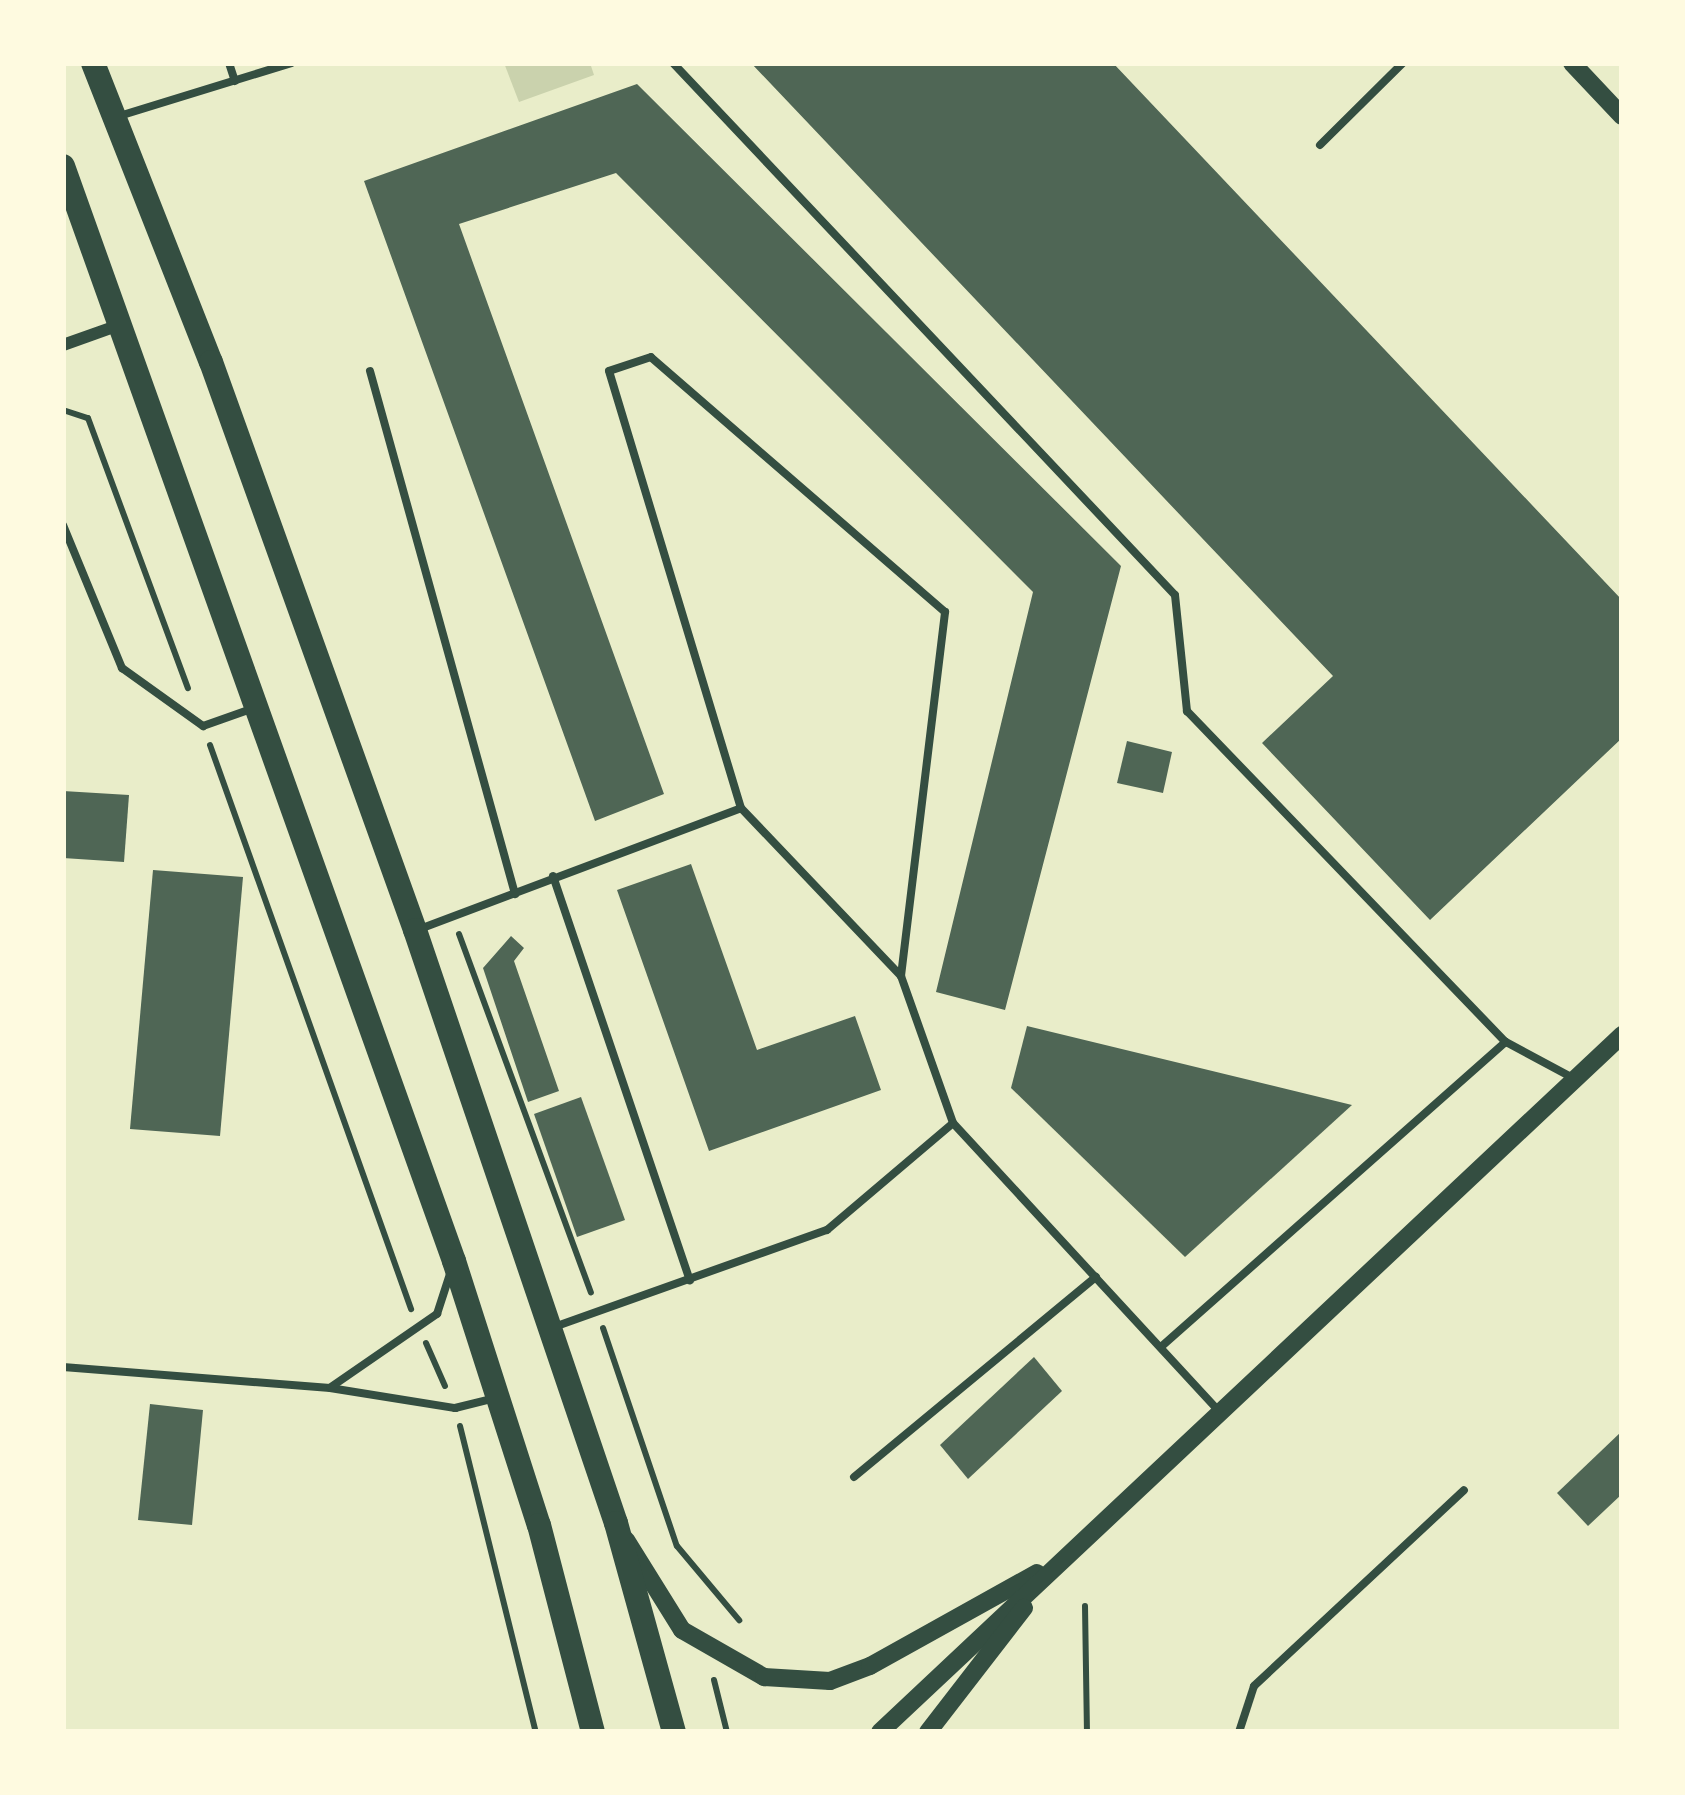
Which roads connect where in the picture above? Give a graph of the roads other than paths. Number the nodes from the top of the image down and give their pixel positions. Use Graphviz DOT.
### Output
graph roads {
  1 [pos="93,63"];
  2 [pos="229,63"];
  3 [pos="292,63"];
  4 [pos="673,63"];
  5 [pos="1403,63"];
  6 [pos="1572,63"];
  7 [pos="236,81"];
  8 [pos="1622,116"];
  9 [pos="115,118"];
  10 [pos="1320,145"];
  11 [pos="63,166"];
  12 [pos="122,324"];
  13 [pos="63,345"];
  14 [pos="370,371"];
  15 [pos="63,525"];
  16 [pos="256,707"];
  17 [pos="741,808"];
  18 [pos="553,876"];
  19 [pos="515,894"];
  20 [pos="415,930"];
  21 [pos="901,976"];
  22 [pos="1622,1034"];
  23 [pos="1506,1042"];
  24 [pos="1574,1079"];
  25 [pos="953,1124"];
  26 [pos="454,1261"];
  27 [pos="1096,1277"];
  28 [pos="690,1280"];
  29 [pos="551,1328"];
  30 [pos="1162,1346"];
  31 [pos="63,1367"];
  32 [pos="330,1388"];
  33 [pos="500,1397"];
  34 [pos="1218,1410"];
  35 [pos="854,1477"];
  36 [pos="1464,1490"];
  37 [pos="616,1523"];
  38 [pos="1062,1558"];
  39 [pos="593,1732"];
  40 [pos="674,1732"];
  41 [pos="880,1732"];
  42 [pos="928,1732"];
  43 [pos="1239,1732"];
  1 -- 9 [label="main road"];
  2 -- 7 [label="lane"];
  3 -- 7 [label="lane"];
  4 -- 23 [label="lane"];
  5 -- 10 [label="lane"];
  6 -- 8 [label="street"];
  7 -- 9 [label="lane"];
  9 -- 20 [label="main road"];
  11 -- 12 [label="main road"];
  12 -- 13 [label="street"];
  12 -- 16 [label="main road"];
  14 -- 19 [label="lane"];
  15 -- 16 [label="lane"];
  16 -- 26 [label="main road"];
  17 -- 18 [label="lane"];
  17 -- 21 [label="lane"];
  17 -- 21 [label="lane"];
  18 -- 19 [label="lane"];
  18 -- 28 [label="lane"];
  19 -- 20 [label="lane"];
  20 -- 29 [label="main road"];
  21 -- 25 [label="lane"];
  22 -- 24 [label="street"];
  23 -- 24 [label="lane"];
  23 -- 30 [label="lane"];
  24 -- 34 [label="street"];
  25 -- 27 [label="lane"];
  25 -- 28 [label="lane"];
  26 -- 32 [label="lane"];
  26 -- 33 [label="main road"];
  27 -- 30 [label="lane"];
  27 -- 35 [label="lane"];
  28 -- 29 [label="lane"];
  29 -- 37 [label="main road"];
  30 -- 34 [label="lane"];
  31 -- 32 [label="lane"];
  32 -- 33 [label="lane"];
  33 -- 39 [label="main road"];
  34 -- 38 [label="street"];
  36 -- 43 [label="lane"];
  37 -- 38 [label="street"];
  37 -- 40 [label="main road"];
  38 -- 41 [label="street"];
  38 -- 42 [label="street"];
}
